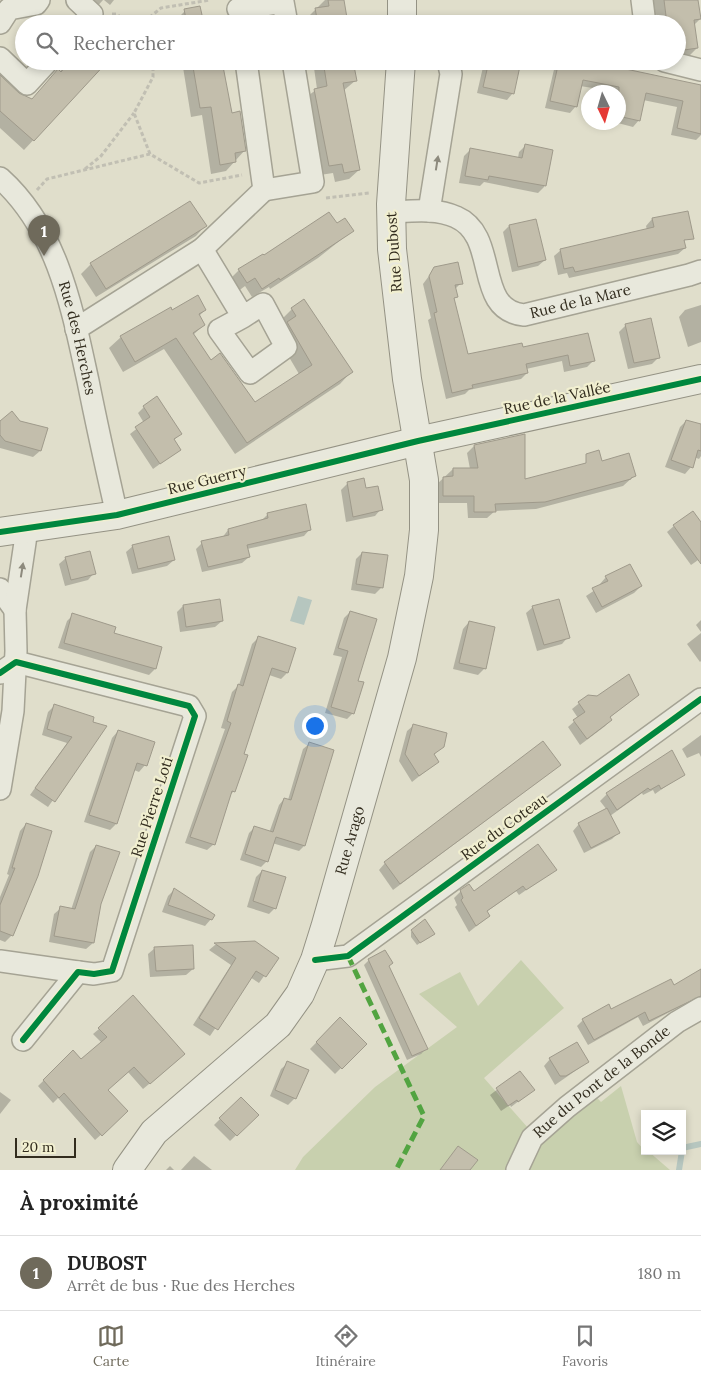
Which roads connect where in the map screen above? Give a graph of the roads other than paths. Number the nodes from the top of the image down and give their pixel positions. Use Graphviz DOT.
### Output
graph roads {
  1 [pos="40,0"];
  2 [pos="77,0"];
  3 [pos="402,0"];
  4 [pos="642,0"];
  5 [pos="285,1"];
  6 [pos="3,11"];
  7 [pos="238,11"];
  8 [pos="91,15"];
  9 [pos="286,15"];
  10 [pos="402,15"];
  11 [pos="644,15"];
  12 [pos="0,58"];
  13 [pos="686,66"];
  14 [pos="40,70"];
  15 [pos="247,70"];
  16 [pos="294,70"];
  17 [pos="400,70"];
  18 [pos="450,70"];
  19 [pos="701,70"];
  20 [pos="0,178"];
  21 [pos="263,181"];
  22 [pos="391,201"];
  23 [pos="429,211"];
  24 [pos="202,250"];
  25 [pos="701,271"];
  26 [pos="243,317"];
  27 [pos="76,329"];
  28 [pos="701,379"];
  29 [pos="418,441"];
  30 [pos="117,515"];
  31 [pos="27,529"];
  32 [pos="0,532"];
  33 [pos="0,589"];
  34 [pos="15,610"];
  35 [pos="8,668"];
  36 [pos="701,699"];
  37 [pos="0,789"];
  38 [pos="315,960"];
  39 [pos="0,961"];
  40 [pos="78,972"];
  41 [pos="701,1008"];
  42 [pos="23,1040"];
  43 [pos="127,1170"];
  44 [pos="517,1170"];
  1 -- 6 [label="street"];
  2 -- 8 [label="street"];
  3 -- 10 [label="main road"];
  4 -- 11 [label="street"];
  5 -- 7 [label="street"];
  5 -- 9 [label="street"];
  12 -- 14 [label="street"];
  13 -- 19 [label="street"];
  15 -- 21 [label="street"];
  16 -- 21 [label="street"];
  17 -- 22 [label="main road, Rue Dubost"];
  23 -- 18 [label="street, one-way"];
  20 -- 27 [label="street, Rue des Herches"];
  21 -- 24 [label="street"];
  22 -- 23 [label="street, Rue de la Mare"];
  22 -- 29 [label="main road, Rue Dubost"];
  23 -- 25 [label="street, Rue de la Mare"];
  24 -- 26 [label="street"];
  24 -- 27 [label="street"];
  27 -- 30 [label="street, Rue des Herches"];
  28 -- 29 [label="main road, Rue de la Vallée"];
  29 -- 30 [label="main road, Rue Guerry"];
  29 -- 38 [label="main road, Rue Arago"];
  30 -- 31 [label="main road, Rue Guerry"];
  31 -- 32 [label="main road, Rue Guerry"];
  34 -- 31 [label="street, one-way"];
  33 -- 34 [label="street"];
  34 -- 35 [label="street"];
  35 -- 37 [label="street"];
  35 -- 40 [label="street, Rue Pierre Loti"];
  36 -- 38 [label="street, Rue du Coteau"];
  38 -- 43 [label="main road, Rue Arago"];
  39 -- 40 [label="street, Rue Pierre Loti"];
  40 -- 42 [label="street"];
  41 -- 44 [label="street, Rue du Pont de la Bonde"];
}
